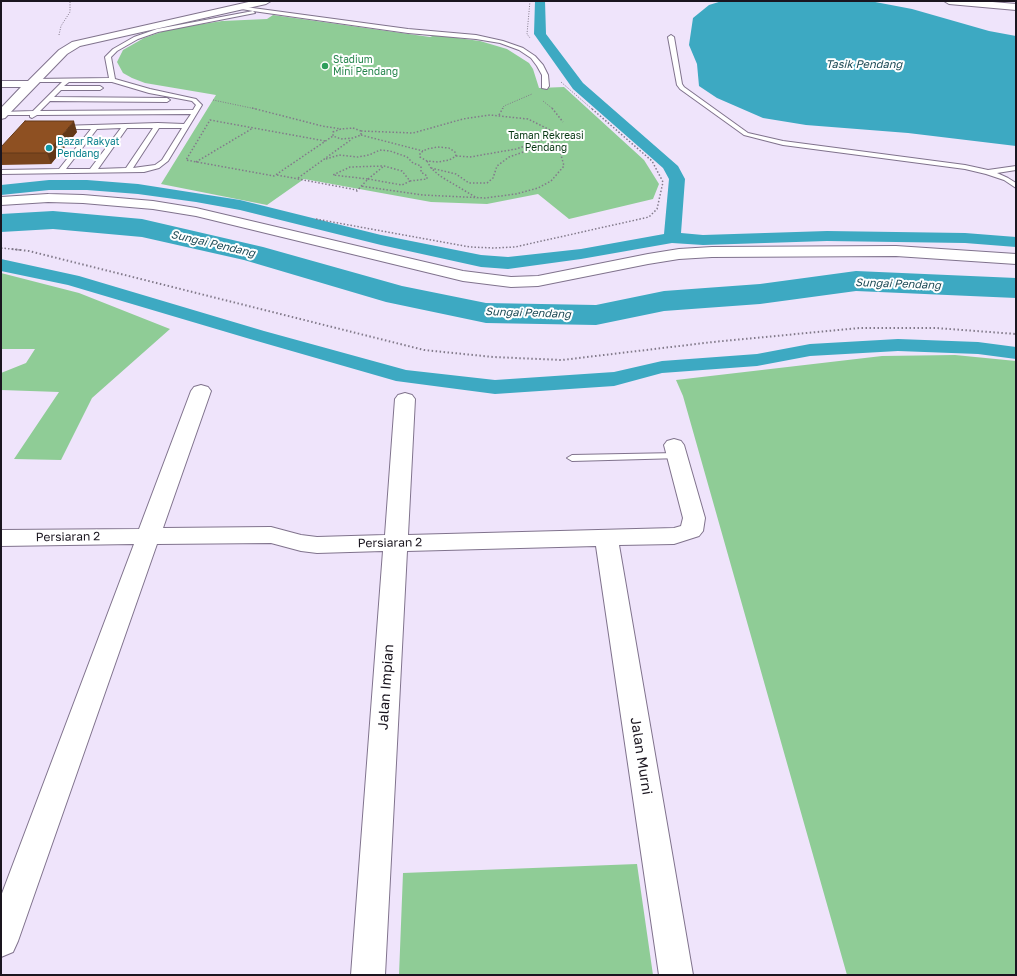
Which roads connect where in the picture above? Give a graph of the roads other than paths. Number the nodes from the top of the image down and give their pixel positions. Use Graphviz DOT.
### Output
graph roads {
  1 [pos="266,1"];
  2 [pos="949,1"];
  3 [pos="238,7"];
  4 [pos="1016,7"];
  5 [pos="259,10"];
  6 [pos="671,37"];
  7 [pos="67,80"];
  8 [pos="33,82"];
  9 [pos="1,84"];
  10 [pos="112,84"];
  11 [pos="59,88"];
  12 [pos="105,88"];
  13 [pos="543,90"];
  14 [pos="48,99"];
  15 [pos="194,100"];
  16 [pos="196,112"];
  17 [pos="35,113"];
  18 [pos="2,114"];
  19 [pos="27,122"];
  20 [pos="158,125"];
  21 [pos="96,126"];
  22 [pos="126,126"];
  23 [pos="187,126"];
  24 [pos="52,127"];
  25 [pos="1016,168"];
  26 [pos="62,170"];
  27 [pos="93,170"];
  28 [pos="128,170"];
  29 [pos="1,172"];
  30 [pos="988,172"];
  31 [pos="1016,186"];
  32 [pos="1,201"];
  33 [pos="1016,259"];
  34 [pos="201,391"];
  35 [pos="405,399"];
  36 [pos="675,450"];
  37 [pos="572,458"];
  38 [pos="148,536"];
  39 [pos="606,537"];
  40 [pos="1,538"];
  41 [pos="396,543"];
  42 [pos="1,941"];
  43 [pos="368,975"];
  44 [pos="676,975"];
  1 -- 3 [label="street"];
  2 -- 4 [label="street"];
  3 -- 5 [label="lane"];
  3 -- 8 [label="street"];
  5 -- 10 [label="lane"];
  5 -- 13 [label="lane"];
  6 -- 30 [label="lane"];
  7 -- 8 [label="lane"];
  7 -- 10 [label="lane"];
  7 -- 11 [label="lane"];
  8 -- 9 [label="street"];
  8 -- 18 [label="street"];
  10 -- 15 [label="lane"];
  11 -- 12 [label="lane"];
  11 -- 14 [label="lane"];
  14 -- 15 [label="lane"];
  14 -- 17 [label="lane"];
  15 -- 16 [label="lane"];
  16 -- 17 [label="lane"];
  16 -- 23 [label="lane"];
  17 -- 18 [label="lane"];
  17 -- 19 [label="lane"];
  20 -- 22 [label="lane"];
  20 -- 23 [label="lane"];
  20 -- 28 [label="lane"];
  21 -- 22 [label="lane"];
  21 -- 24 [label="lane"];
  21 -- 26 [label="lane"];
  22 -- 27 [label="lane"];
  23 -- 28 [label="lane"];
  25 -- 30 [label="lane"];
  26 -- 27 [label="lane"];
  26 -- 29 [label="lane"];
  27 -- 28 [label="lane"];
  30 -- 31 [label="lane"];
  32 -- 33 [label="street"];
  34 -- 38 [label="street"];
  35 -- 41 [label="street, Jalan Impian"];
  36 -- 37 [label="lane"];
  36 -- 39 [label="street, Persiaran 2"];
  38 -- 40 [label="street, Persiaran 2"];
  38 -- 41 [label="street, Persiaran 2"];
  38 -- 42 [label="street"];
  39 -- 41 [label="street, Persiaran 2"];
  39 -- 44 [label="street, Jalan Murni"];
  41 -- 43 [label="street, Jalan Impian"];
}
